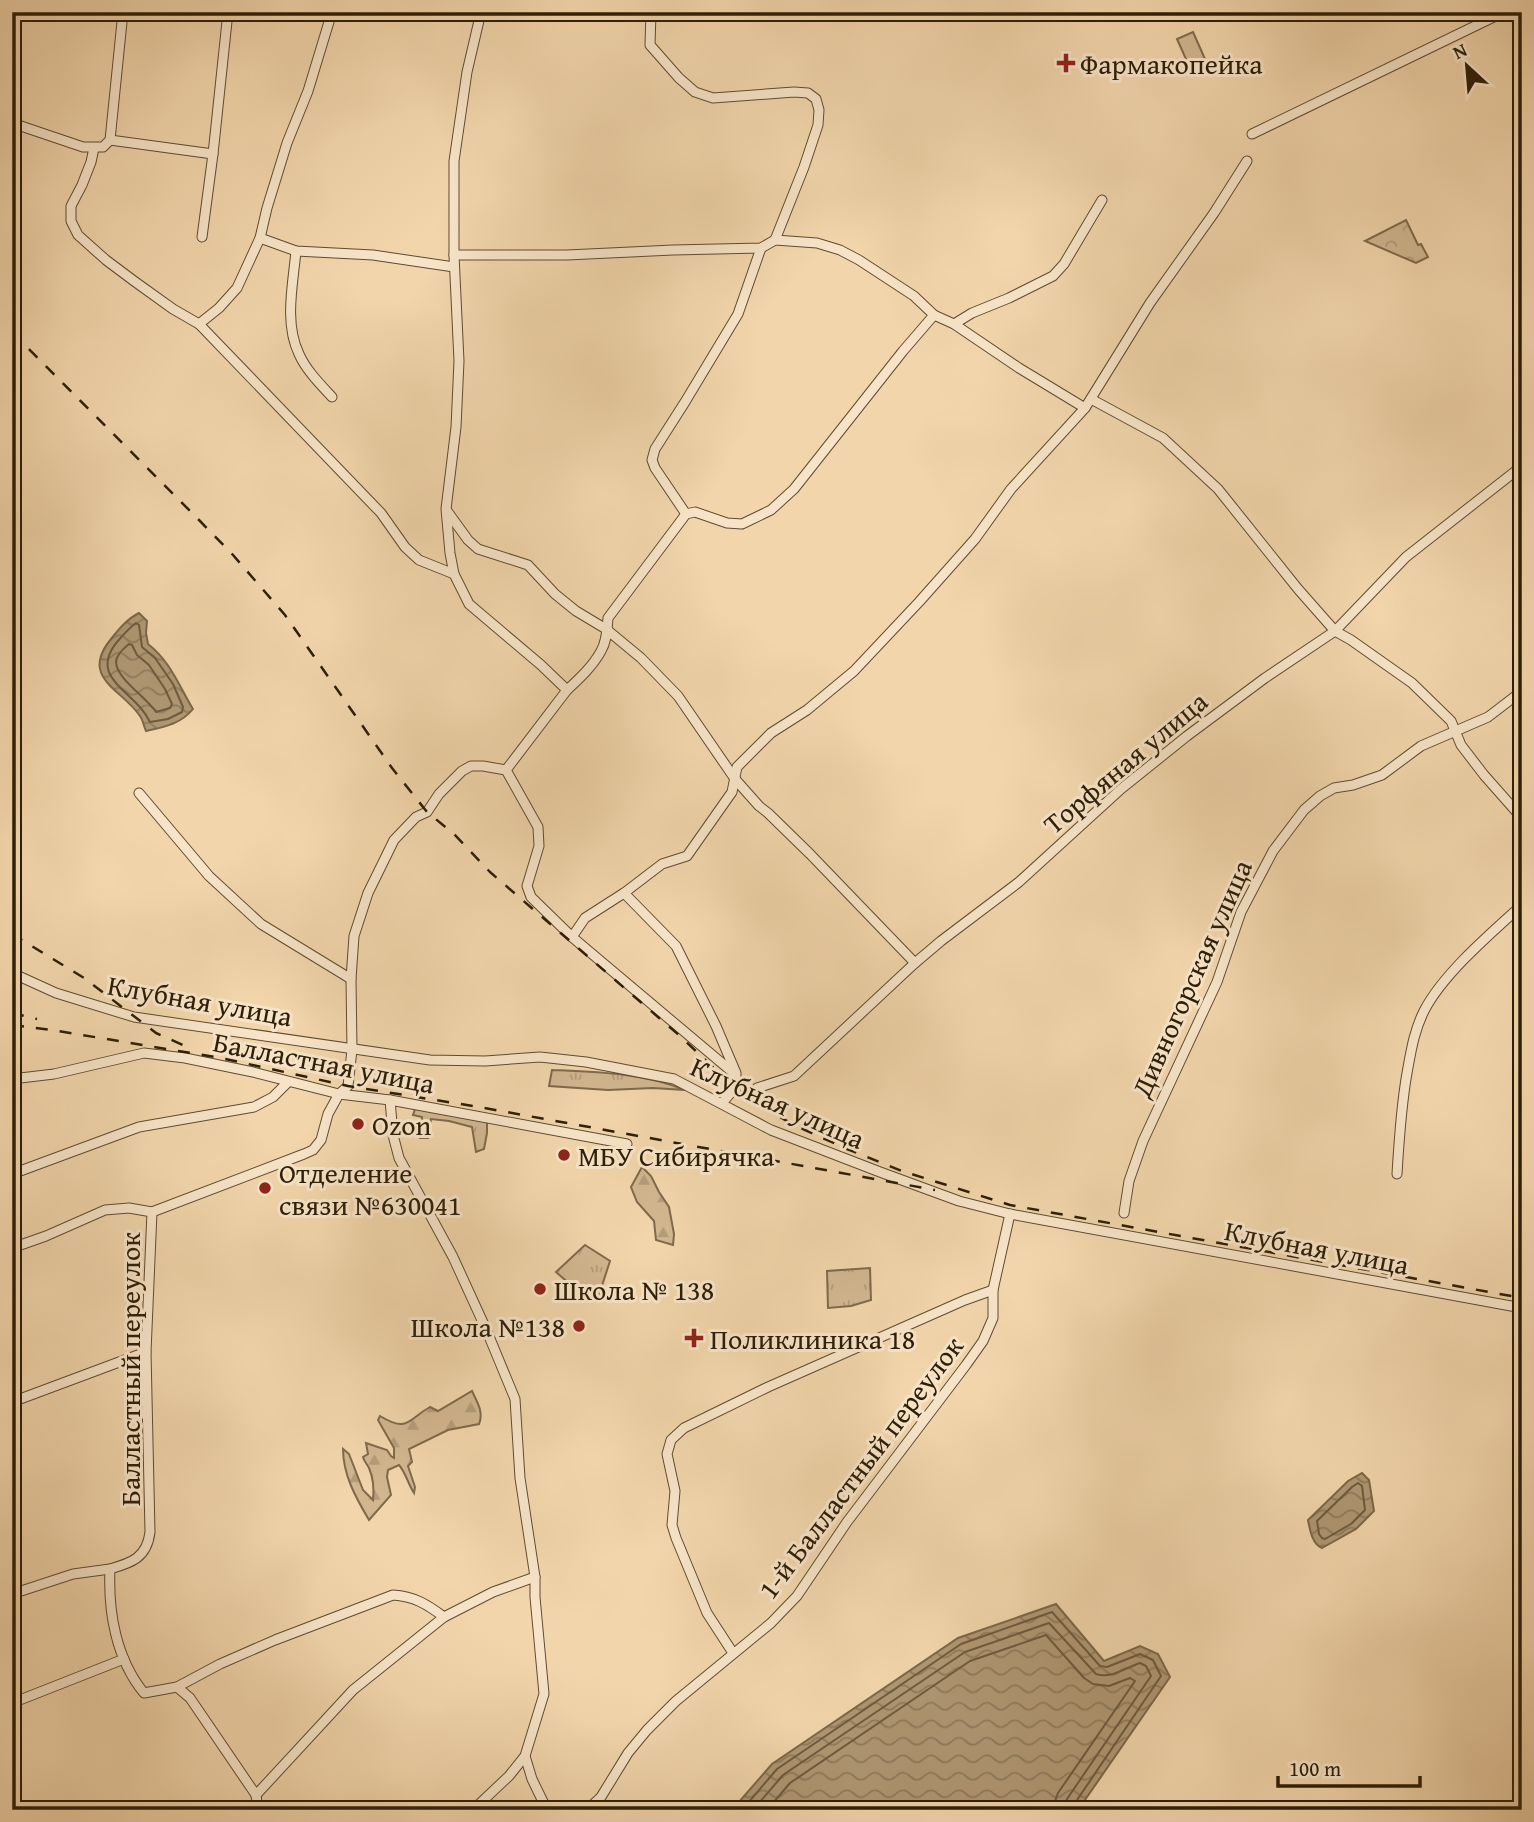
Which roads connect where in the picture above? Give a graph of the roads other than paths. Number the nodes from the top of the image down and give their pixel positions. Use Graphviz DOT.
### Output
graph roads {
  1 [pos="123,12"];
  2 [pos="228,12"];
  3 [pos="332,12"];
  4 [pos="481,12"];
  5 [pos="651,12"];
  6 [pos="1504,12"];
  7 [pos="12,123"];
  8 [pos="1252,134"];
  9 [pos="110,140"];
  10 [pos="94,148"];
  11 [pos="213,154"];
  12 [pos="1247,161"];
  13 [pos="1102,200"];
  14 [pos="202,237"];
  15 [pos="260,238"];
  16 [pos="775,240"];
  17 [pos="761,248"];
  18 [pos="296,251"];
  19 [pos="454,255"];
  20 [pos="454,267"];
  21 [pos="934,315"];
  22 [pos="200,324"];
  23 [pos="954,324"];
  24 [pos="332,397"];
  25 [pos="1091,399"];
  26 [pos="1085,408"];
  27 [pos="1522,466"];
  28 [pos="446,509"];
  29 [pos="686,514"];
  30 [pos="454,574"];
  31 [pos="606,629"];
  32 [pos="1335,631"];
  33 [pos="567,690"];
  34 [pos="1522,691"];
  35 [pos="1456,731"];
  36 [pos="506,770"];
  37 [pos="735,779"];
  38 [pos="139,793"];
  39 [pos="1522,818"];
  40 [pos="624,892"];
  41 [pos="1522,905"];
  42 [pos="572,937"];
  43 [pos="915,963"];
  44 [pos="12,973"];
  45 [pos="351,979"];
  46 [pos="352,1050"];
  47 [pos="736,1075"];
  48 [pos="12,1079"];
  49 [pos="288,1082"];
  50 [pos="757,1088"];
  51 [pos="339,1094"];
  52 [pos="390,1100"];
  53 [pos="722,1103"];
  54 [pos="627,1144"];
  55 [pos="12,1174"];
  56 [pos="1397,1174"];
  57 [pos="152,1212"];
  58 [pos="1124,1213"];
  59 [pos="1010,1214"];
  60 [pos="12,1248"];
  61 [pos="993,1290"];
  62 [pos="1522,1308"];
  63 [pos="146,1352"];
  64 [pos="12,1402"];
  65 [pos="110,1569"];
  66 [pos="535,1577"];
  67 [pos="12,1594"];
  68 [pos="444,1617"];
  69 [pos="733,1653"];
  70 [pos="124,1659"];
  71 [pos="177,1687"];
  72 [pos="12,1703"];
  73 [pos="525,1756"];
  74 [pos="256,1795"];
  75 [pos="258,1810"];
  76 [pos="473,1810"];
  77 [pos="547,1810"];
  78 [pos="587,1810"];
  1 -- 9 [label="street"];
  2 -- 11 [label="street"];
  3 -- 15 [label="street"];
  4 -- 19 [label="street"];
  5 -- 16 [label="street"];
  6 -- 8 [label="street"];
  7 -- 10 [label="street"];
  9 -- 10 [label="street"];
  9 -- 11 [label="street"];
  10 -- 22 [label="street"];
  11 -- 14 [label="street"];
  12 -- 25 [label="street"];
  13 -- 23 [label="street"];
  15 -- 18 [label="street"];
  15 -- 22 [label="street"];
  16 -- 17 [label="street"];
  16 -- 21 [label="street"];
  17 -- 19 [label="street"];
  17 -- 29 [label="street"];
  18 -- 20 [label="street"];
  18 -- 24 [label="street"];
  19 -- 20 [label="street"];
  20 -- 28 [label="street"];
  21 -- 23 [label="street"];
  21 -- 29 [label="street"];
  22 -- 30 [label="street"];
  23 -- 26 [label="street"];
  25 -- 26 [label="street"];
  25 -- 32 [label="street"];
  26 -- 37 [label="street"];
  27 -- 32 [label="street, Торфяная улица"];
  28 -- 30 [label="street"];
  28 -- 31 [label="street"];
  29 -- 31 [label="street"];
  30 -- 33 [label="street"];
  31 -- 33 [label="street"];
  31 -- 37 [label="street"];
  32 -- 35 [label="street"];
  32 -- 43 [label="street, Торфяная улица"];
  33 -- 36 [label="street"];
  34 -- 35 [label="street, Дивногорская улица"];
  35 -- 39 [label="street"];
  35 -- 58 [label="street, Дивногорская улица"];
  36 -- 42 [label="street"];
  36 -- 45 [label="street, Балластный переулок"];
  37 -- 40 [label="street"];
  37 -- 43 [label="street"];
  38 -- 45 [label="street"];
  40 -- 42 [label="street"];
  40 -- 47 [label="street"];
  41 -- 56 [label="street"];
  42 -- 47 [label="street"];
  43 -- 50 [label="street, Торфяная улица"];
  44 -- 46 [label="street, Клубная улица"];
  45 -- 46 [label="street, Балластный переулок"];
  46 -- 51 [label="street, Балластный переулок"];
  46 -- 53 [label="street, Клубная улица"];
  47 -- 53 [label="street"];
  48 -- 49 [label="street, Балластная улица"];
  49 -- 51 [label="street, Балластная улица"];
  49 -- 55 [label="street"];
  51 -- 52 [label="street, Балластная улица"];
  51 -- 57 [label="street, Балластный переулок"];
  52 -- 54 [label="street, Балластная улица"];
  52 -- 66 [label="street"];
  53 -- 59 [label="street, Клубная улица"];
  57 -- 60 [label="street"];
  57 -- 63 [label="street, Балластный переулок"];
  59 -- 61 [label="street, 1-й Балластный переулок"];
  59 -- 62 [label="street, Клубная улица"];
  61 -- 69 [label="street, 1-й Балластный переулок"];
  61 -- 69 [label="street, 1-й Балластный переулок"];
  63 -- 64 [label="street"];
  63 -- 65 [label="street, Балластный переулок"];
  65 -- 67 [label="street, Балластный переулок"];
  65 -- 70 [label="street"];
  66 -- 68 [label="street"];
  66 -- 73 [label="street"];
  68 -- 71 [label="street"];
  68 -- 74 [label="street"];
  69 -- 78 [label="street, 1-й Балластный переулок"];
  70 -- 71 [label="street"];
  70 -- 72 [label="street"];
  71 -- 74 [label="street"];
  73 -- 76 [label="street"];
  73 -- 77 [label="street"];
  74 -- 75 [label="street"];
}
